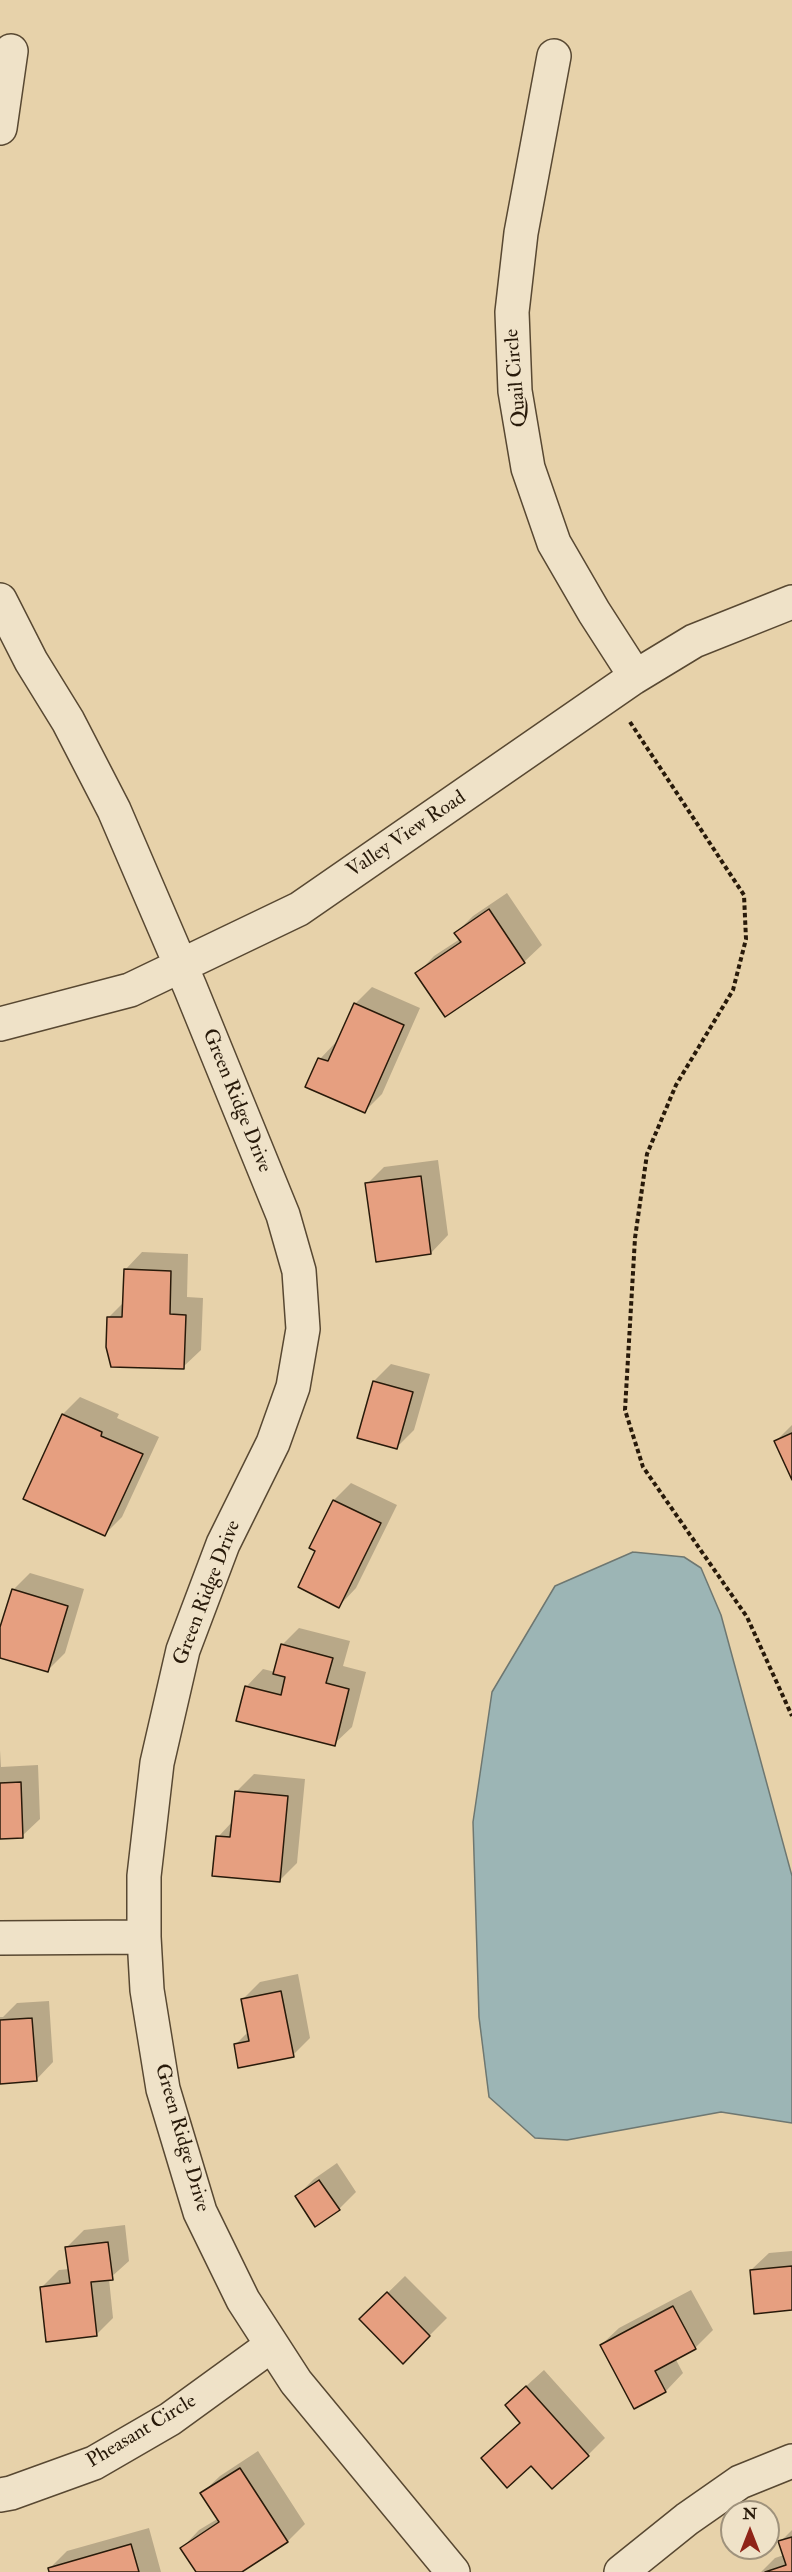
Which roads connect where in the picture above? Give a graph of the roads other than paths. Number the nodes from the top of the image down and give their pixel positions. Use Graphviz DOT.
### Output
graph roads {
  1 [pos="11,51"];
  2 [pos="555,56"];
  3 [pos="0,128"];
  4 [pos="0,600"];
  5 [pos="792,602"];
  6 [pos="622,686"];
  7 [pos="181,966"];
  8 [pos="0,1024"];
  9 [pos="144,1937"];
  10 [pos="0,1938"];
  11 [pos="272,2345"];
  12 [pos="792,2461"];
  13 [pos="0,2495"];
  14 [pos="453,2572"];
  15 [pos="621,2572"];
  1 -- 3 [label="street"];
  2 -- 6 [label="street, Quail Circle"];
  4 -- 7 [label="street, Green Ridge Drive"];
  5 -- 6 [label="street, Valley View Road"];
  6 -- 7 [label="street, Valley View Road"];
  7 -- 8 [label="street, Valley View Road"];
  7 -- 9 [label="street, Green Ridge Drive"];
  9 -- 10 [label="street"];
  9 -- 11 [label="street, Green Ridge Drive"];
  11 -- 13 [label="street, Pheasant Circle"];
  11 -- 14 [label="street, Green Ridge Drive"];
  12 -- 15 [label="street"];
}
